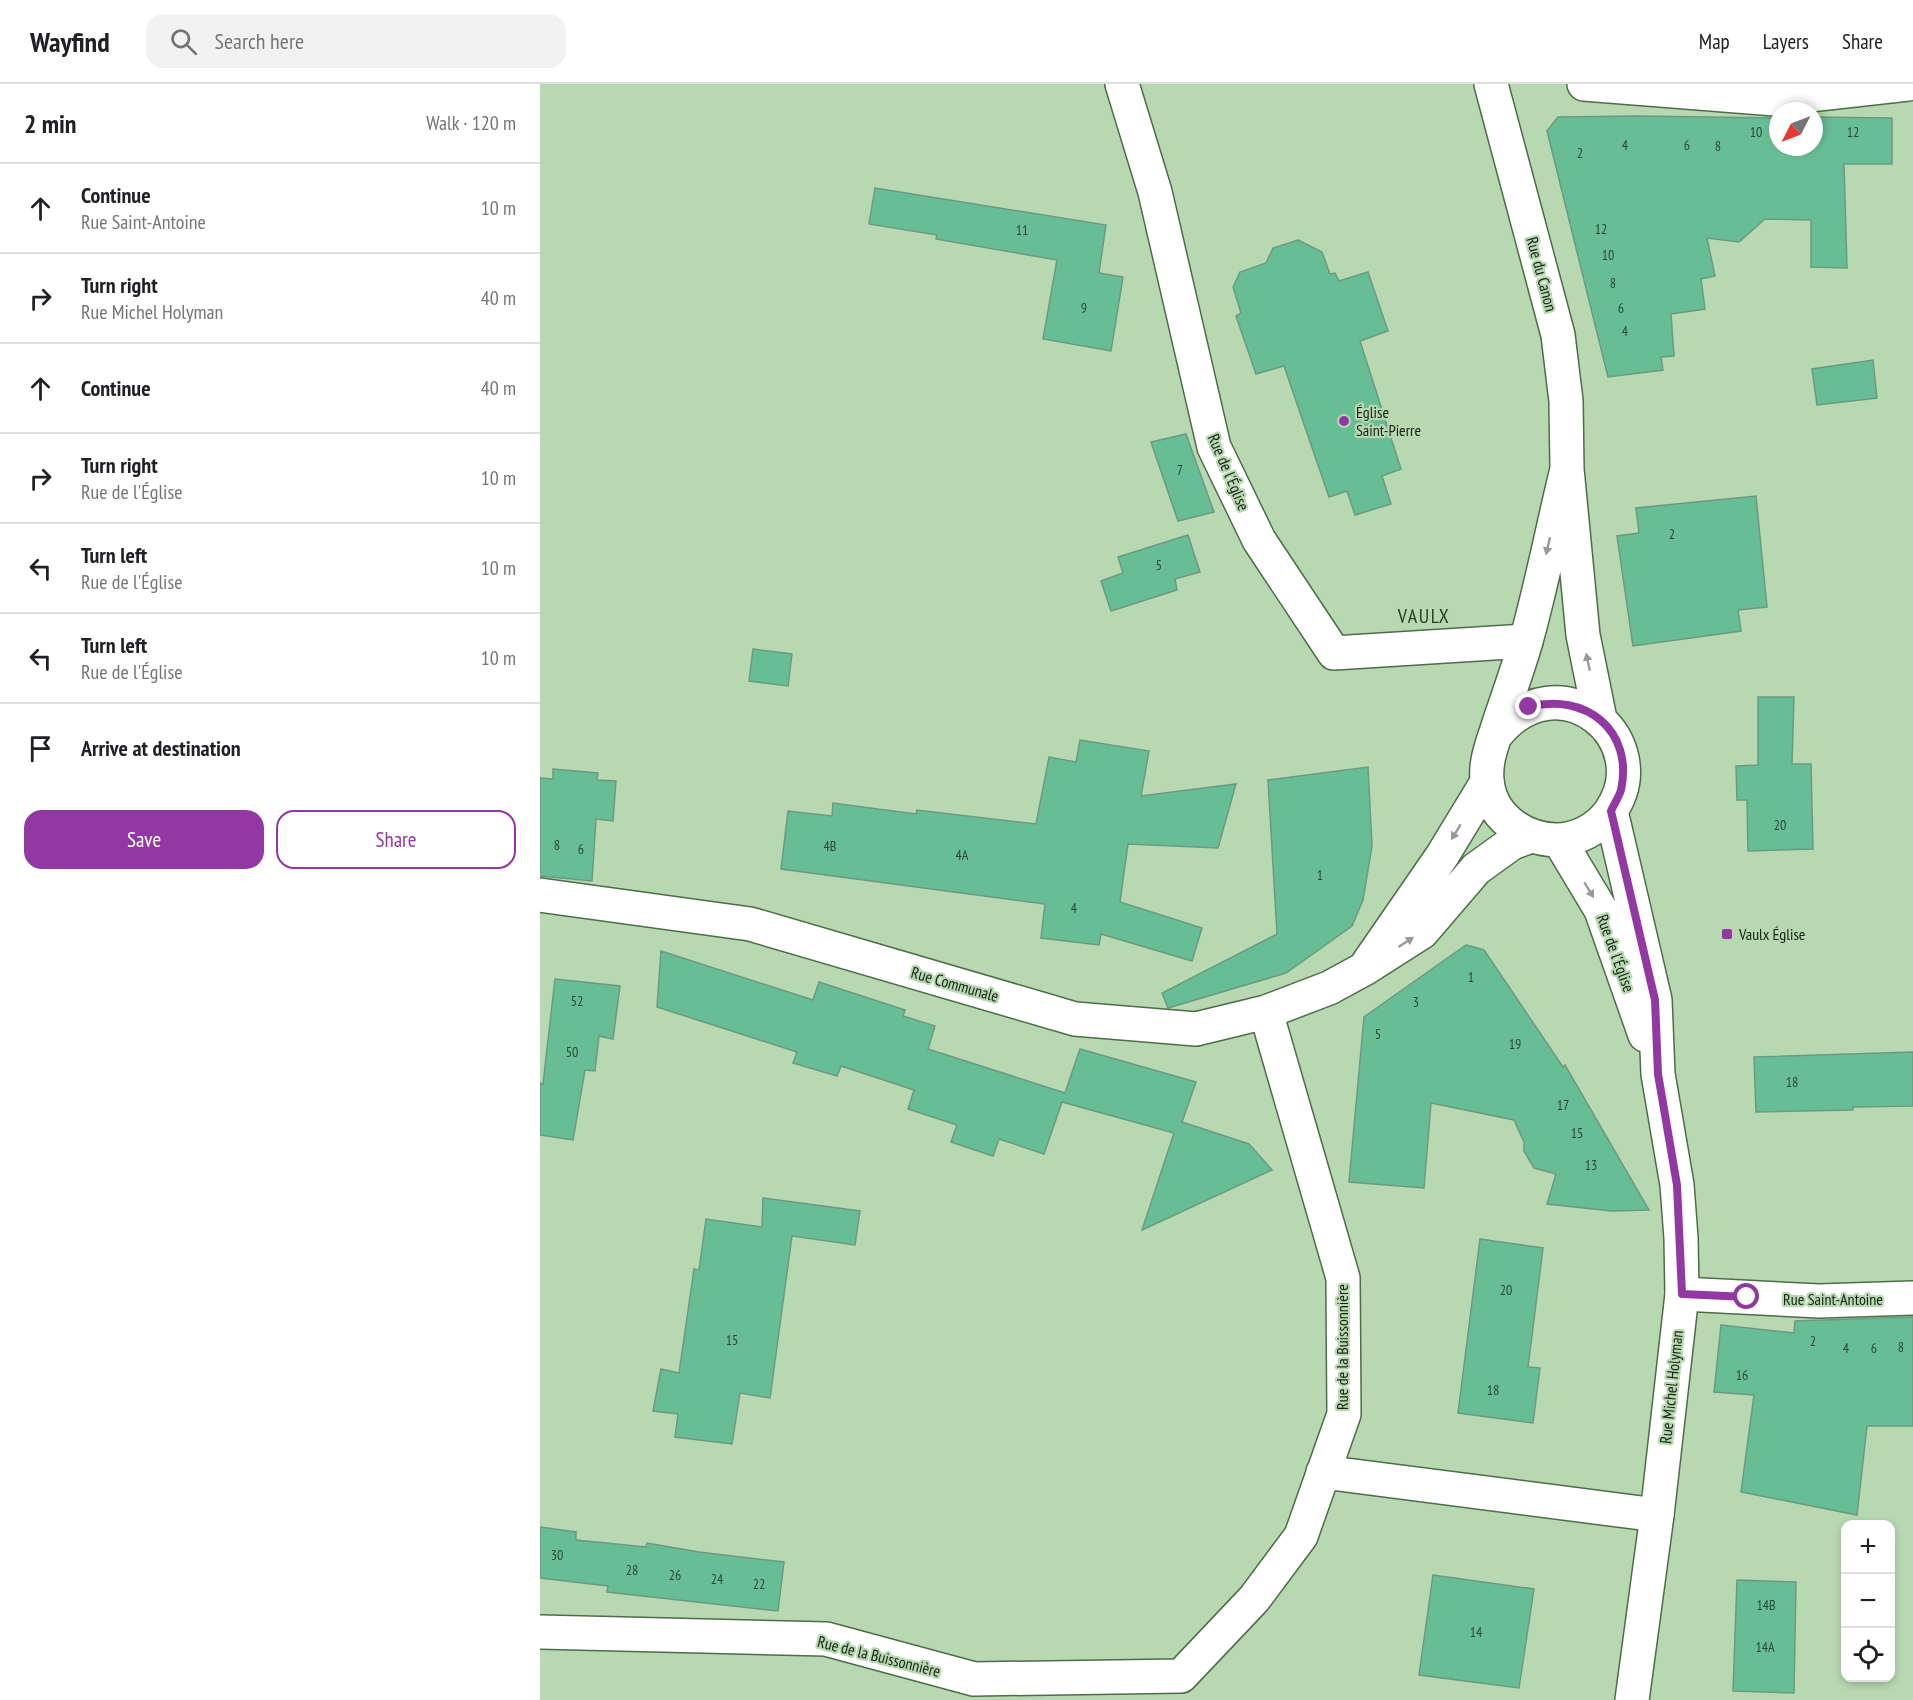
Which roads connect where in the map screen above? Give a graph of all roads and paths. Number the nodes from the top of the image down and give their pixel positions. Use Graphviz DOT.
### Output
graph roads {
  1 [pos="1122,84"];
  2 [pos="1491,84"];
  3 [pos="1584,84"];
  4 [pos="1908,84"];
  5 [pos="1567,469"];
  6 [pos="1526,641"];
  7 [pos="1600,719"];
  8 [pos="1495,736"];
  9 [pos="1487,782"];
  10 [pos="1611,811"];
  11 [pos="1545,838"];
  12 [pos="540,895"];
  13 [pos="1364,969"];
  14 [pos="1266,1012"];
  15 [pos="1658,1074"];
  16 [pos="1682,1294"];
  17 [pos="1913,1298"];
  18 [pos="1323,1472"];
  19 [pos="1657,1515"];
  20 [pos="540,1632"];
  21 [pos="1181,1688"];
  22 [pos="1632,1700"];
  1 -- 6 [label="street, Rue de l'Église"];
  2 -- 5 [label="street, Rue du Canon"];
  3 -- 4 [label="street"];
  5 -- 6 [label="street, Rue de l'Église, one-way"];
  7 -- 5 [label="street, one-way"];
  6 -- 8 [label="street, Rue de l'Église"];
  7 -- 8 [label="street, Rue de l'Église"];
  7 -- 10 [label="street, Rue de l'Église"];
  8 -- 9 [label="street, Rue de l'Église"];
  9 -- 11 [label="street, Rue de l'Église"];
  9 -- 13 [label="street, one-way"];
  10 -- 11 [label="street, Rue de l'Église"];
  10 -- 15 [label="street"];
  13 -- 11 [label="street, Rue Communale, one-way"];
  11 -- 15 [label="street, Rue de l'Église, one-way"];
  12 -- 14 [label="street, Rue Communale"];
  13 -- 14 [label="street, Rue Communale"];
  14 -- 18 [label="street, Rue de la Buissonnière"];
  15 -- 16 [label="street, Rue Michel Holyman"];
  16 -- 17 [label="street, Rue Saint-Antoine"];
  16 -- 19 [label="street, Rue Michel Holyman"];
  18 -- 19 [label="street"];
  18 -- 21 [label="street, Rue de la Buissonnière"];
  19 -- 22 [label="street, Rue Michel Holyman"];
  20 -- 21 [label="street, Rue de la Buissonnière"];
}
